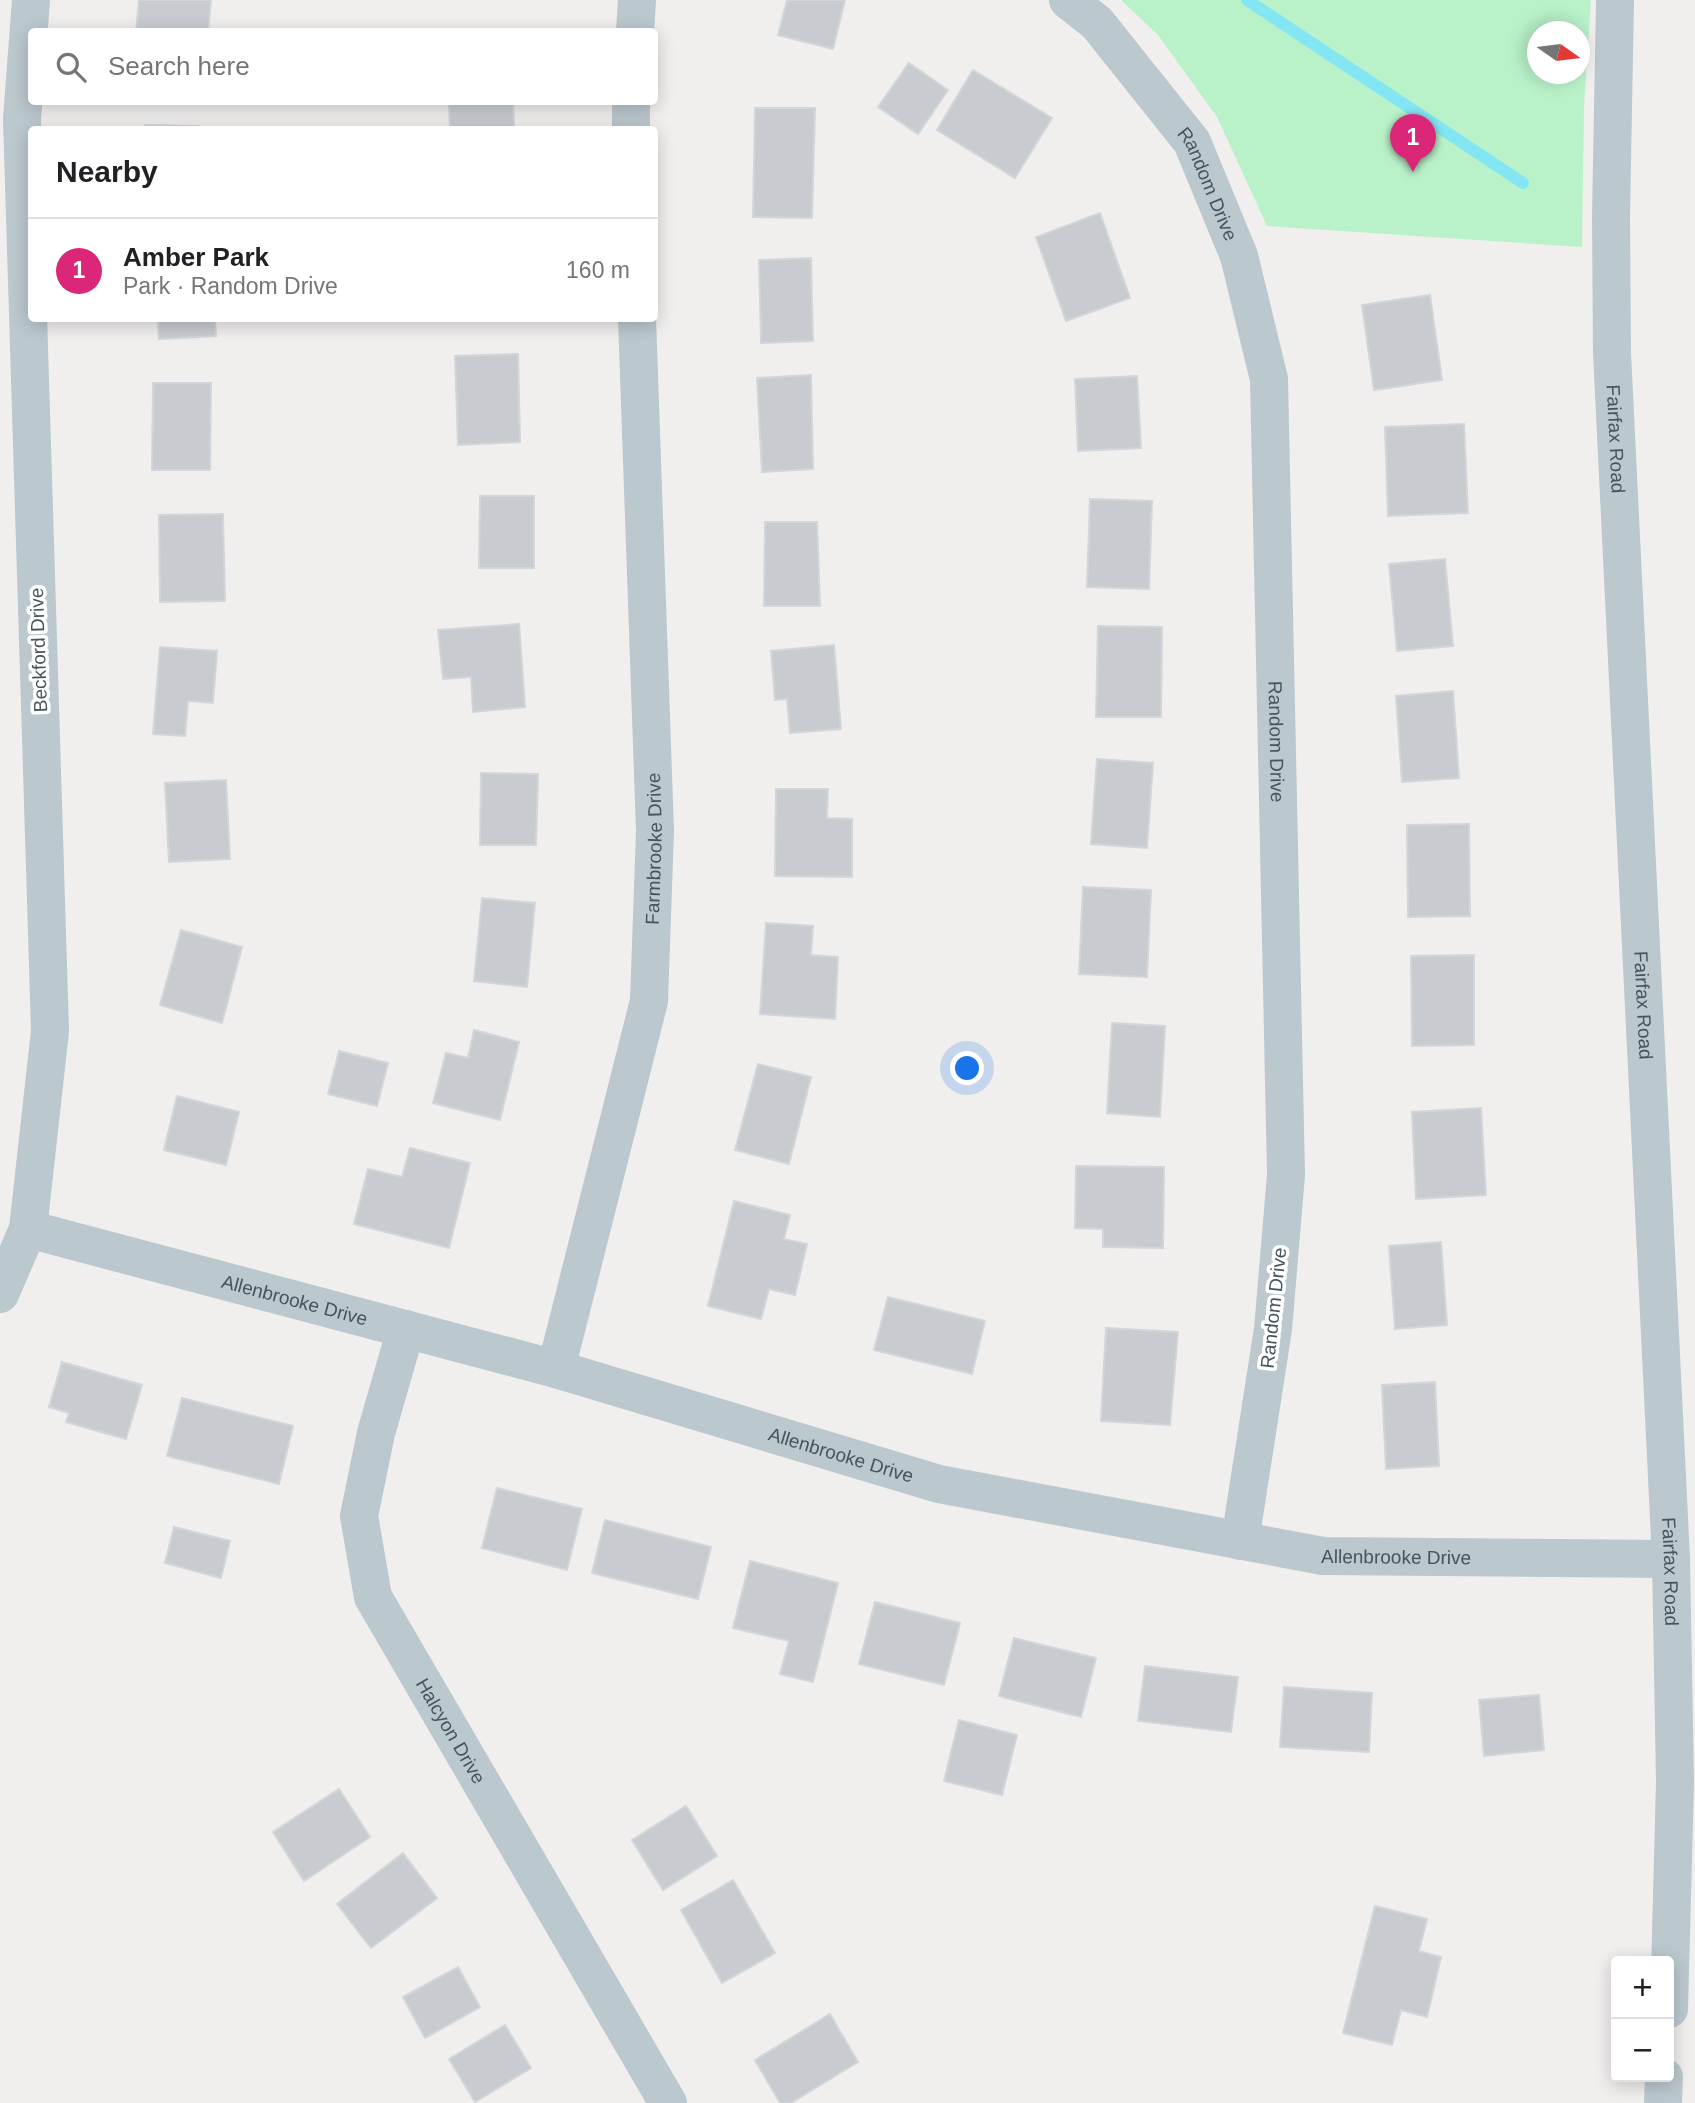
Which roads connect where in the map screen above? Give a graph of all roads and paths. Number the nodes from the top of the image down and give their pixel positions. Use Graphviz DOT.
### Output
graph roads {
  1 [pos="31,0"];
  2 [pos="637,0"];
  3 [pos="1068,0"];
  4 [pos="1615,0"];
  5 [pos="29,28"];
  6 [pos="635,28"];
  7 [pos="28,40"];
  8 [pos="631,105"];
  9 [pos="631,126"];
  10 [pos="28,314"];
  11 [pos="28,322"];
  12 [pos="637,322"];
  13 [pos="28,1229"];
  14 [pos="0,1294"];
  15 [pos="406,1329"];
  16 [pos="556,1369"];
  17 [pos="1240,1541"];
  18 [pos="1671,1559"];
  19 [pos="1670,1956"];
  20 [pos="1664,2082"];
  21 [pos="668,2103"];
  22 [pos="1663,2103"];
  1 -- 5 [label="street, Beckford Drive"];
  2 -- 6 [label="street"];
  3 -- 17 [label="street, Random Drive"];
  4 -- 18 [label="street, Fairfax Road"];
  7 -- 10 [label="street, Beckford Drive"];
  8 -- 9 [label="street"];
  11 -- 13 [label="street, Beckford Drive"];
  12 -- 16 [label="street, Farmbrooke Drive"];
  13 -- 14 [label="street, Beckford Drive"];
  13 -- 15 [label="street, Allenbrooke Drive"];
  15 -- 16 [label="street, Allenbrooke Drive"];
  15 -- 21 [label="street, Halcyon Drive"];
  16 -- 17 [label="street, Allenbrooke Drive"];
  17 -- 18 [label="street, Allenbrooke Drive"];
  18 -- 19 [label="street, Fairfax Road"];
  20 -- 22 [label="street"];
}
